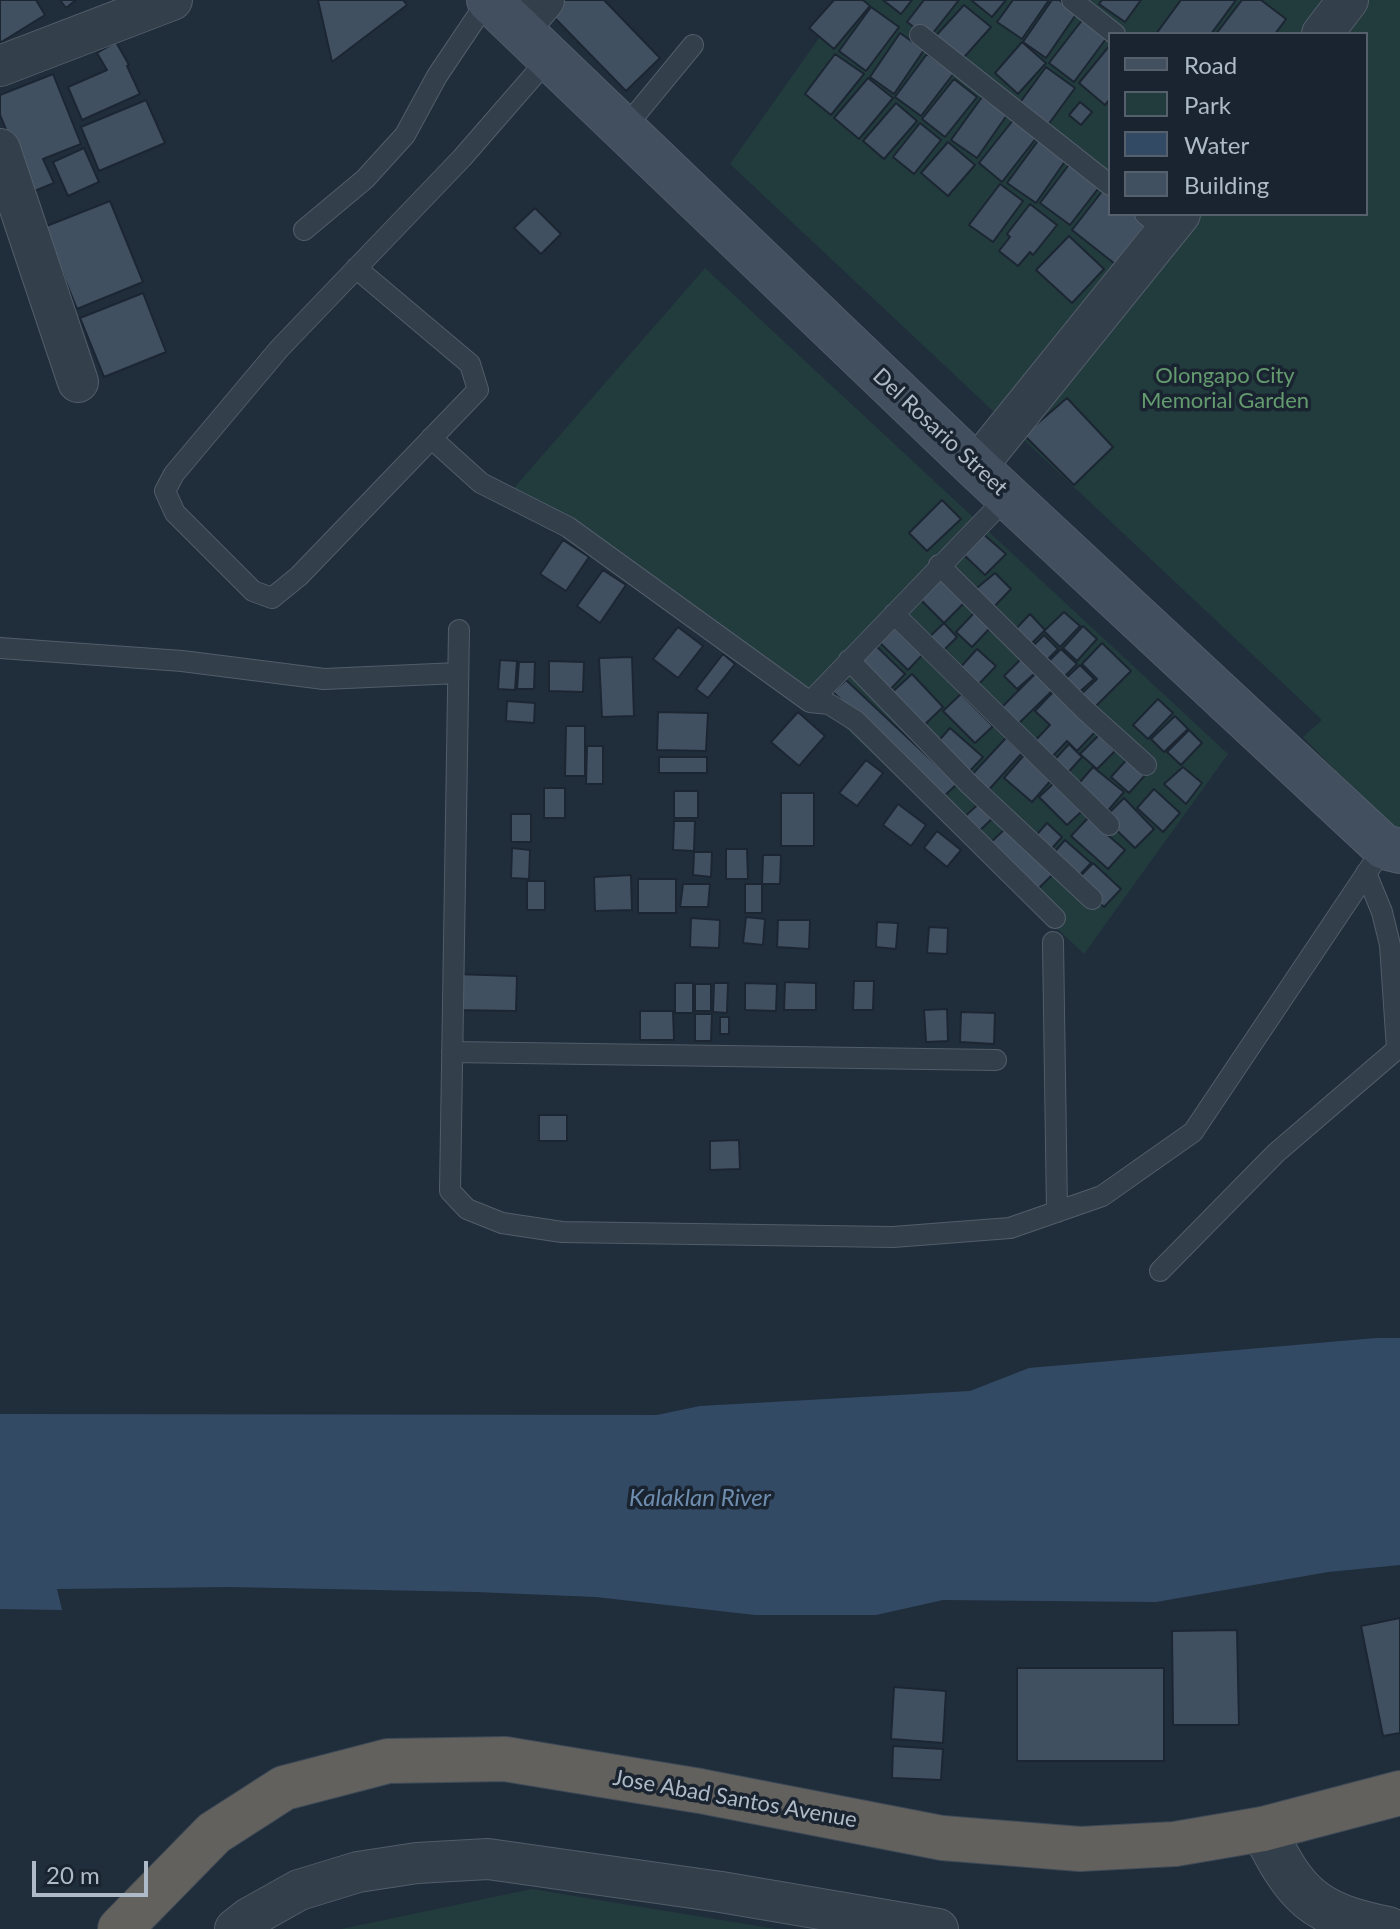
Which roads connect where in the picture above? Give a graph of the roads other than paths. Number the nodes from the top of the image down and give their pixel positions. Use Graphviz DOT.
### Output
graph roads {
  1 [pos="172,0"];
  2 [pos="1072,0"];
  3 [pos="1348,0"];
  4 [pos="518,17"];
  5 [pos="1112,32"];
  6 [pos="1324,32"];
  7 [pos="920,35"];
  8 [pos="693,45"];
  9 [pos="0,66"];
  10 [pos="623,130"];
  11 [pos="0,149"];
  12 [pos="1108,183"];
  13 [pos="1164,220"];
  14 [pos="304,230"];
  15 [pos="356,268"];
  16 [pos="78,382"];
  17 [pos="431,438"];
  18 [pos="976,467"];
  19 [pos="1008,496"];
  20 [pos="939,565"];
  21 [pos="894,614"];
  22 [pos="459,630"];
  23 [pos="0,648"];
  24 [pos="849,660"];
  25 [pos="458,673"];
  26 [pos="810,702"];
  27 [pos="1146,765"];
  28 [pos="1109,825"];
  29 [pos="1383,857"];
  30 [pos="1092,899"];
  31 [pos="1055,918"];
  32 [pos="1053,942"];
  33 [pos="1395,947"];
  34 [pos="1398,1051"];
  35 [pos="452,1052"];
  36 [pos="996,1060"];
  37 [pos="1057,1212"];
  38 [pos="1160,1271"];
  39 [pos="1400,1793"];
  40 [pos="1263,1829"];
  41 [pos="120,1929"];
  42 [pos="235,1929"];
  43 [pos="938,1929"];
  44 [pos="1388,1929"];
  1 -- 9 [label="street"];
  2 -- 5 [label="lane"];
  3 -- 6 [label="street"];
  4 -- 10 [label="main road, Del Rosario Street"];
  4 -- 14 [label="lane"];
  4 -- 15 [label="lane"];
  7 -- 12 [label="lane"];
  8 -- 10 [label="lane"];
  10 -- 18 [label="main road, Del Rosario Street"];
  11 -- 16 [label="street"];
  13 -- 18 [label="street"];
  15 -- 17 [label="lane"];
  15 -- 17 [label="lane"];
  17 -- 26 [label="lane"];
  18 -- 19 [label="main road, Del Rosario Street"];
  19 -- 20 [label="lane"];
  19 -- 29 [label="main road, Del Rosario Street"];
  20 -- 21 [label="lane"];
  20 -- 27 [label="lane"];
  21 -- 24 [label="lane"];
  21 -- 28 [label="lane"];
  22 -- 25 [label="lane"];
  23 -- 25 [label="lane"];
  24 -- 26 [label="lane"];
  24 -- 30 [label="lane"];
  25 -- 35 [label="lane"];
  26 -- 31 [label="lane"];
  29 -- 33 [label="lane"];
  29 -- 37 [label="lane"];
  32 -- 37 [label="lane"];
  33 -- 34 [label="lane"];
  34 -- 38 [label="lane"];
  35 -- 36 [label="lane"];
  35 -- 37 [label="lane"];
  39 -- 40 [label="highway, Jose Abad Santos Avenue"];
  40 -- 41 [label="highway, Jose Abad Santos Avenue"];
  40 -- 44 [label="street"];
  42 -- 43 [label="street"];
}
